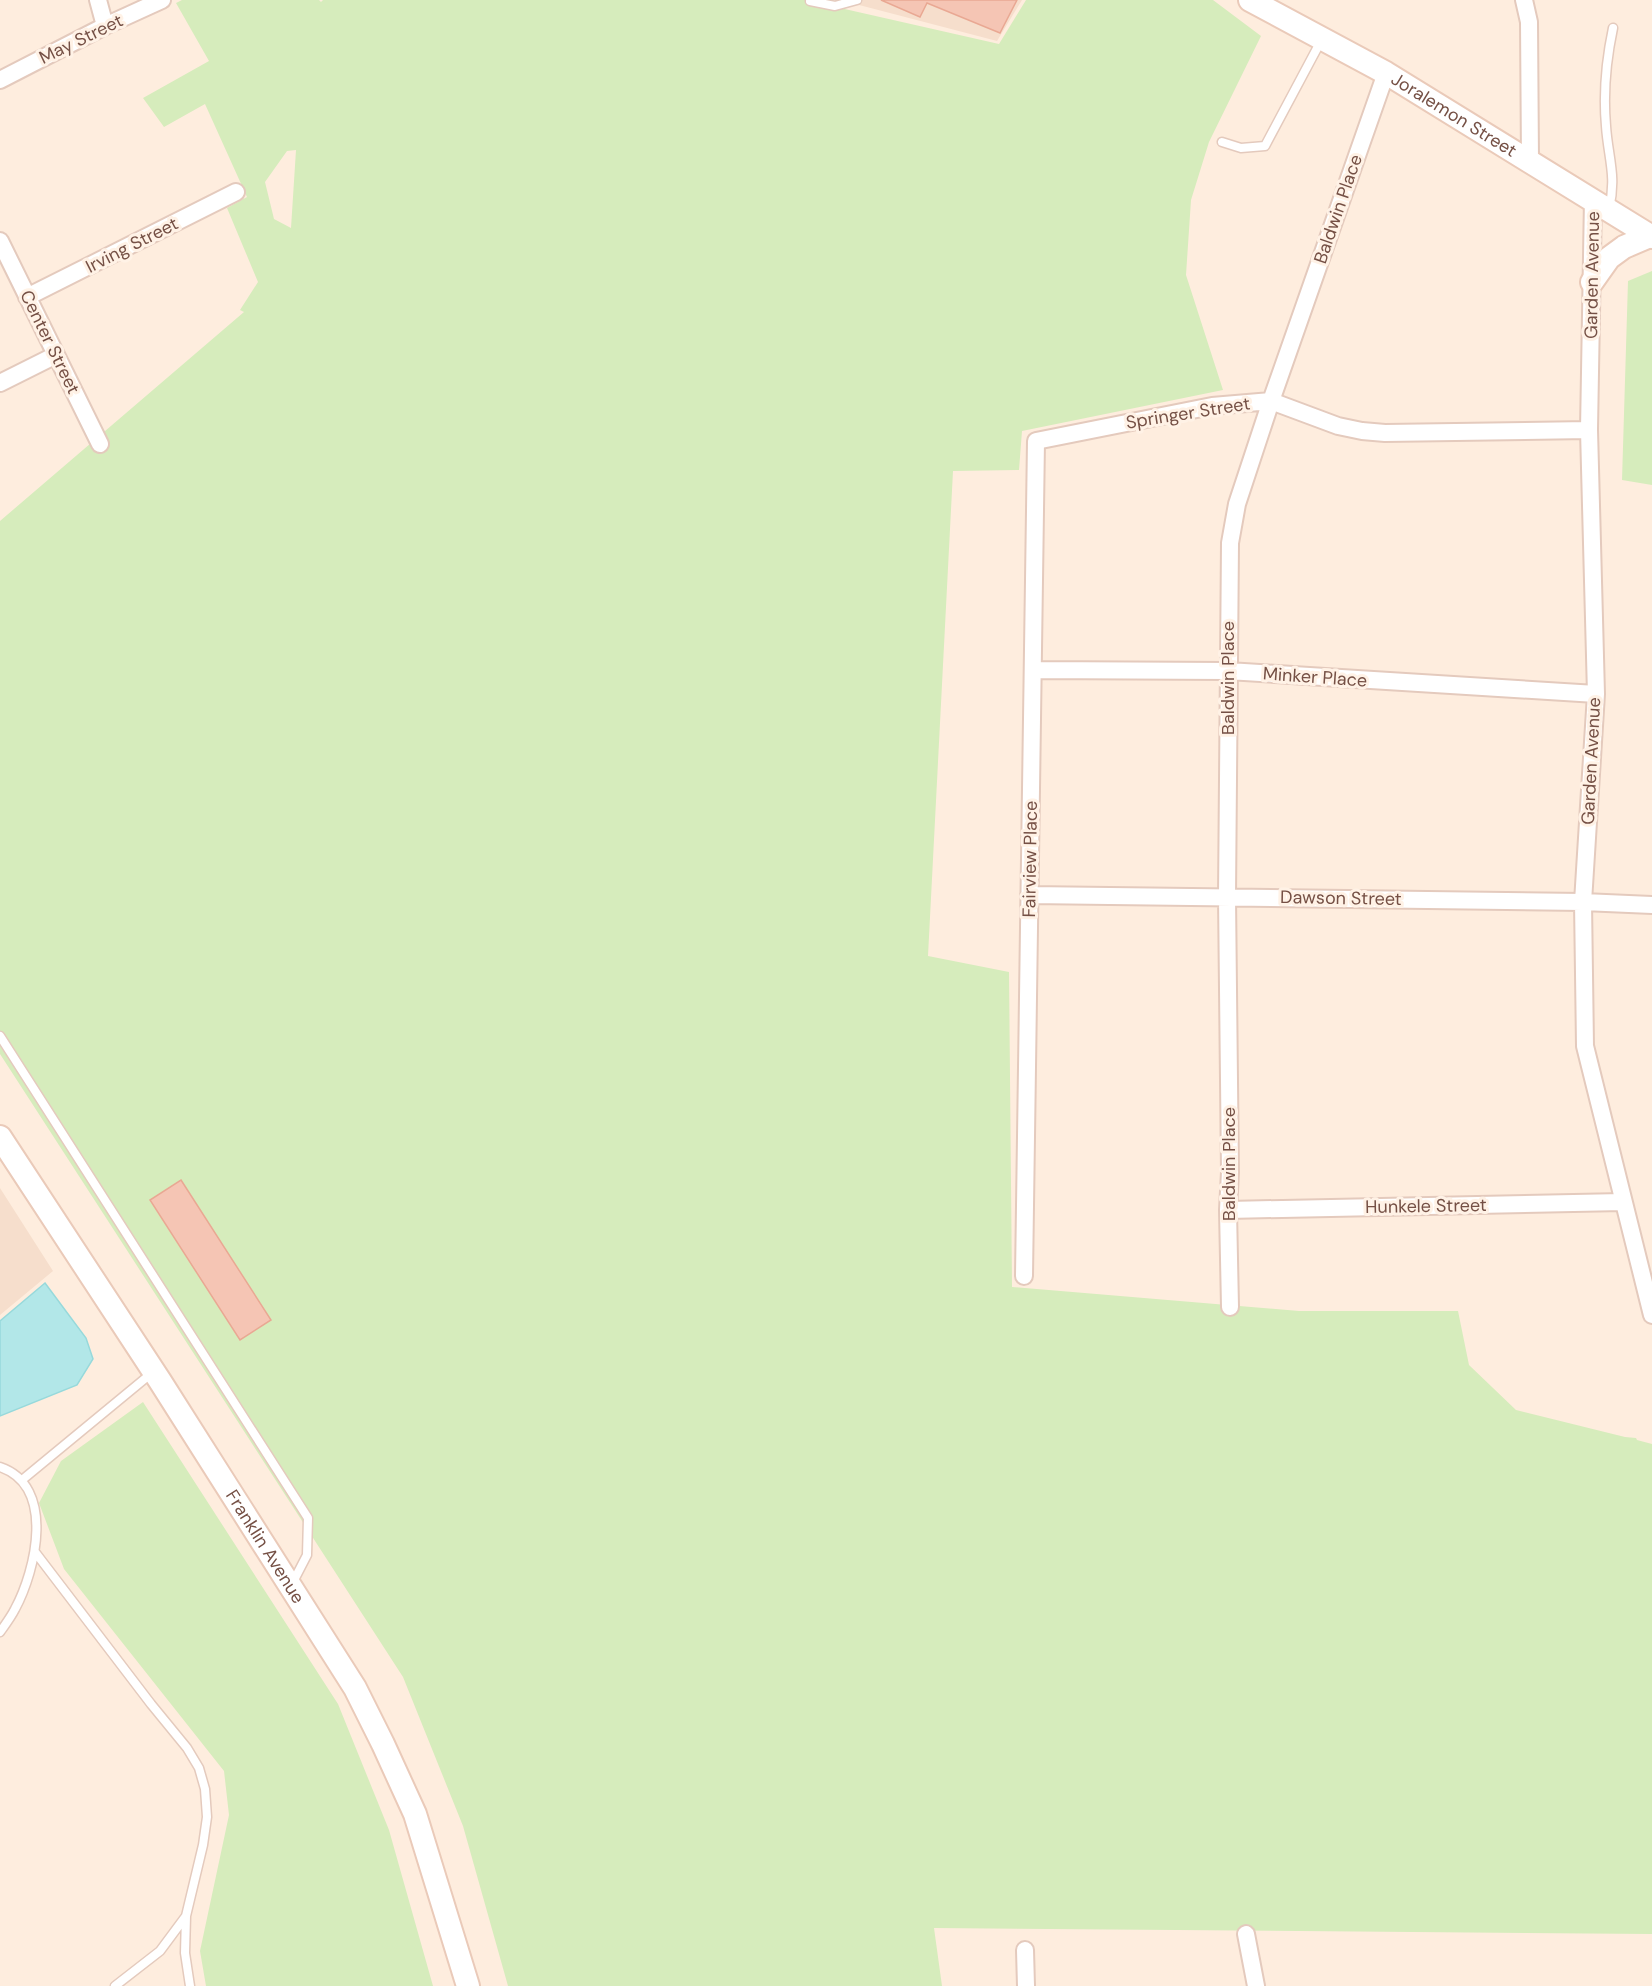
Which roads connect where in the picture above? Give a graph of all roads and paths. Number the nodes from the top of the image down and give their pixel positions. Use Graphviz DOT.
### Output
graph roads {
  1 [pos="98,0"];
  2 [pos="162,0"];
  3 [pos="857,0"];
  4 [pos="1524,0"];
  5 [pos="810,1"];
  6 [pos="1260,2"];
  7 [pos="105,26"];
  8 [pos="1613,28"];
  9 [pos="1322,39"];
  10 [pos="1386,74"];
  11 [pos="0,80"];
  12 [pos="1222,142"];
  13 [pos="1530,161"];
  14 [pos="236,192"];
  15 [pos="1601,204"];
  16 [pos="1651,236"];
  17 [pos="0,241"];
  18 [pos="1592,282"];
  19 [pos="27,297"];
  20 [pos="56,355"];
  21 [pos="0,383"];
  22 [pos="1271,401"];
  23 [pos="1589,430"];
  24 [pos="1036,441"];
  25 [pos="100,444"];
  26 [pos="1033,670"];
  27 [pos="1228,671"];
  28 [pos="1596,694"];
  29 [pos="1029,895"];
  30 [pos="1227,897"];
  31 [pos="1583,902"];
  32 [pos="1652,905"];
  33 [pos="0,1036"];
  34 [pos="0,1137"];
  35 [pos="1623,1202"];
  36 [pos="1228,1210"];
  37 [pos="1024,1276"];
  38 [pos="1230,1307"];
  39 [pos="1652,1315"];
  40 [pos="153,1372"];
  41 [pos="0,1467"];
  42 [pos="22,1480"];
  43 [pos="35,1552"];
  44 [pos="291,1587"];
  45 [pos="0,1632"];
  46 [pos="186,1916"];
  47 [pos="1246,1934"];
  48 [pos="1025,1950"];
  49 [pos="115,1986"];
  50 [pos="190,1986"];
  51 [pos="468,1986"];
  52 [pos="1026,1986"];
  53 [pos="1256,1986"];
  1 -- 7 [label="street"];
  2 -- 7 [label="street, May Street"];
  3 -- 5 [label="lane"];
  4 -- 13 [label="street"];
  6 -- 9 [label="main road, Joralemon Street"];
  7 -- 11 [label="street, May Street"];
  8 -- 15 [label="lane"];
  9 -- 10 [label="main road, Joralemon Street"];
  9 -- 12 [label="lane"];
  10 -- 13 [label="main road, Joralemon Street"];
  10 -- 22 [label="street, Baldwin Place"];
  13 -- 15 [label="main road, Joralemon Street"];
  14 -- 19 [label="street, Irving Street"];
  15 -- 16 [label="main road, Joralemon Street"];
  15 -- 18 [label="street, Garden Avenue"];
  16 -- 18 [label="main road"];
  17 -- 19 [label="street, Center Street"];
  18 -- 23 [label="street, Garden Avenue"];
  19 -- 20 [label="street, Center Street"];
  20 -- 21 [label="street"];
  20 -- 25 [label="street, Center Street"];
  22 -- 23 [label="street, Springer Street"];
  22 -- 24 [label="street, Springer Street"];
  22 -- 27 [label="street, Baldwin Place"];
  23 -- 28 [label="street, Garden Avenue"];
  24 -- 26 [label="street, Fairview Place"];
  26 -- 27 [label="street, Minker Place"];
  26 -- 29 [label="street, Fairview Place"];
  27 -- 28 [label="street, Minker Place"];
  27 -- 30 [label="street, Baldwin Place"];
  28 -- 31 [label="street, Garden Avenue"];
  29 -- 30 [label="street, Dawson Street"];
  29 -- 37 [label="street, Fairview Place"];
  30 -- 31 [label="street, Dawson Street"];
  30 -- 36 [label="street, Baldwin Place"];
  31 -- 32 [label="street, Dawson Street"];
  31 -- 35 [label="street, Garden Avenue"];
  33 -- 44 [label="lane"];
  34 -- 40 [label="main road, Franklin Avenue"];
  35 -- 36 [label="street, Hunkele Street"];
  35 -- 39 [label="street, Garden Avenue"];
  36 -- 38 [label="street, Baldwin Place"];
  40 -- 42 [label="lane"];
  40 -- 44 [label="main road, Franklin Avenue"];
  41 -- 42 [label="lane"];
  42 -- 43 [label="lane"];
  43 -- 45 [label="lane"];
  43 -- 46 [label="lane"];
  44 -- 51 [label="main road, Franklin Avenue"];
  46 -- 49 [label="lane"];
  46 -- 50 [label="lane"];
  47 -- 53 [label="street"];
  48 -- 52 [label="street"];
}
